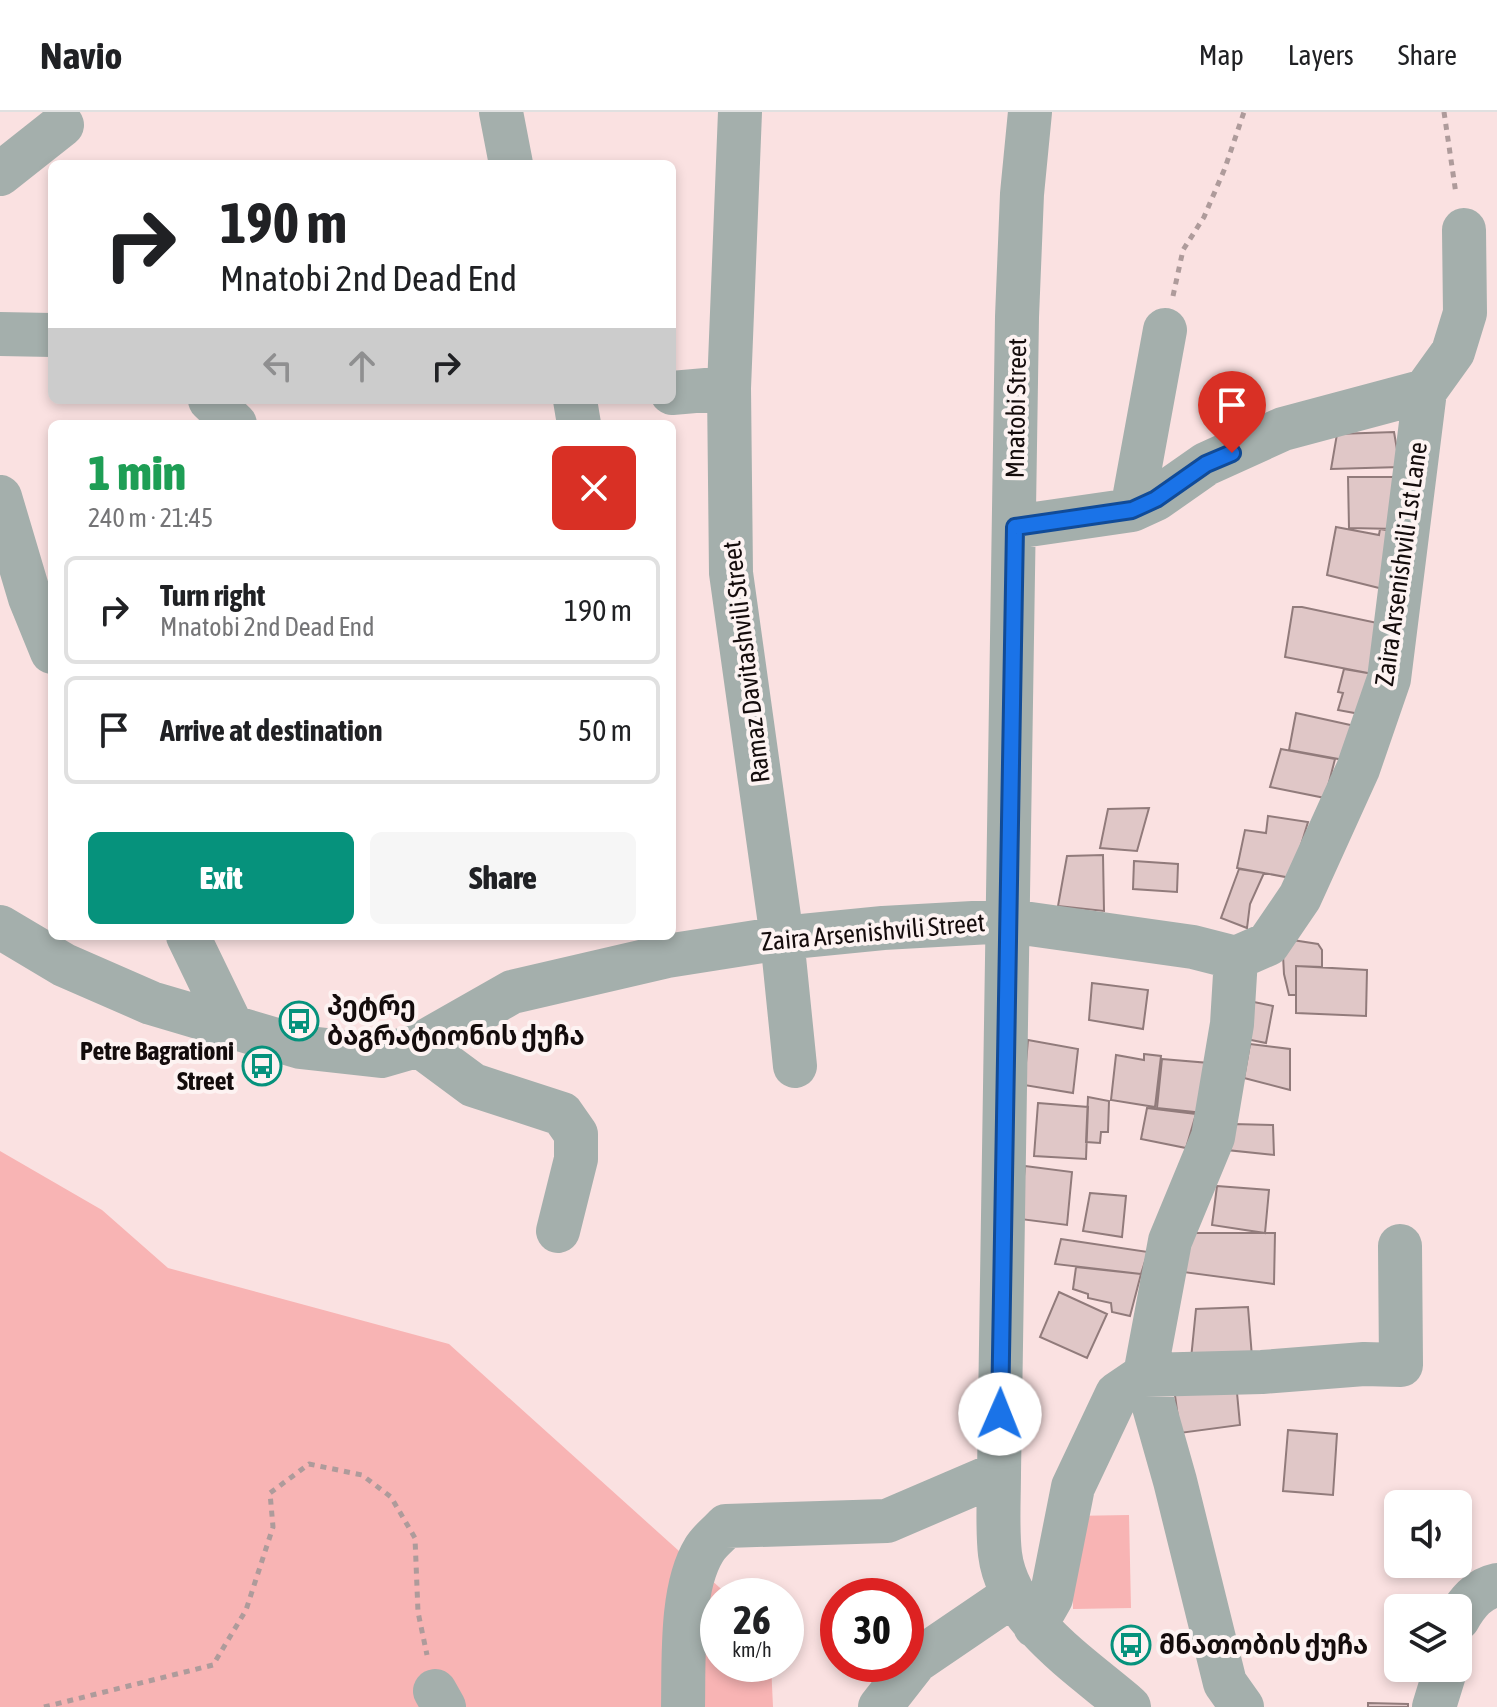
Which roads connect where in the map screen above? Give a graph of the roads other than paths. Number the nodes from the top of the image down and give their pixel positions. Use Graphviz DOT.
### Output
graph roads {
  1 [pos="501,112"];
  2 [pos="740,112"];
  3 [pos="1030,112"];
  4 [pos="62,125"];
  5 [pos="510,160"];
  6 [pos="0,174"];
  7 [pos="1464,230"];
  8 [pos="1165,330"];
  9 [pos="0,334"];
  10 [pos="48,335"];
  11 [pos="729,388"];
  12 [pos="1425,391"];
  13 [pos="676,393"];
  14 [pos="214,404"];
  15 [pos="231,420"];
  16 [pos="0,497"];
  17 [pos="1132,510"];
  18 [pos="1015,527"];
  19 [pos="41,590"];
  20 [pos="48,629"];
  21 [pos="1009,921"];
  22 [pos="0,927"];
  23 [pos="782,938"];
  24 [pos="190,940"];
  25 [pos="662,946"];
  26 [pos="1236,958"];
  27 [pos="233,1029"];
  28 [pos="419,1045"];
  29 [pos="795,1066"];
  30 [pos="558,1231"];
  31 [pos="1400,1246"];
  32 [pos="1145,1375"];
  33 [pos="999,1473"];
  34 [pos="1497,1585"];
  35 [pos="1472,1599"];
  36 [pos="1024,1611"];
  37 [pos="1442,1682"];
  38 [pos="683,1707"];
  39 [pos="880,1707"];
  40 [pos="1129,1707"];
  41 [pos="1242,1707"];
  42 [pos="1434,1707"];
  1 -- 5 [label="street"];
  2 -- 11 [label="street, Ramaz Davitashvili Street"];
  3 -- 18 [label="street, Mnatobi Street"];
  4 -- 6 [label="street"];
  7 -- 12 [label="street, Zaira Arsenishvili 1st Lane"];
  8 -- 17 [label="street"];
  9 -- 10 [label="street"];
  11 -- 13 [label="street"];
  11 -- 23 [label="street, Ramaz Davitashvili Street"];
  12 -- 17 [label="street"];
  12 -- 26 [label="street, Zaira Arsenishvili 1st Lane"];
  14 -- 15 [label="street"];
  16 -- 19 [label="street"];
  17 -- 18 [label="street"];
  18 -- 21 [label="street, Mnatobi Street"];
  19 -- 20 [label="street"];
  21 -- 23 [label="street, Zaira Arsenishvili Street"];
  21 -- 26 [label="street, Zaira Arsenishvili Street"];
  21 -- 33 [label="street, Mnatobi Street"];
  22 -- 27 [label="street, Zaira Arsenishvili Street"];
  23 -- 25 [label="street, Zaira Arsenishvili Street"];
  23 -- 29 [label="street, Ramaz Davitashvili Street"];
  24 -- 27 [label="street"];
  25 -- 28 [label="street, Zaira Arsenishvili Street"];
  26 -- 32 [label="street"];
  27 -- 28 [label="street, Zaira Arsenishvili Street"];
  28 -- 30 [label="street"];
  31 -- 32 [label="street"];
  32 -- 36 [label="street"];
  32 -- 41 [label="street"];
  33 -- 36 [label="street, Mnatobi Street"];
  33 -- 38 [label="street"];
  34 -- 35 [label="street"];
  36 -- 39 [label="street"];
  36 -- 40 [label="street"];
  37 -- 42 [label="street"];
}
